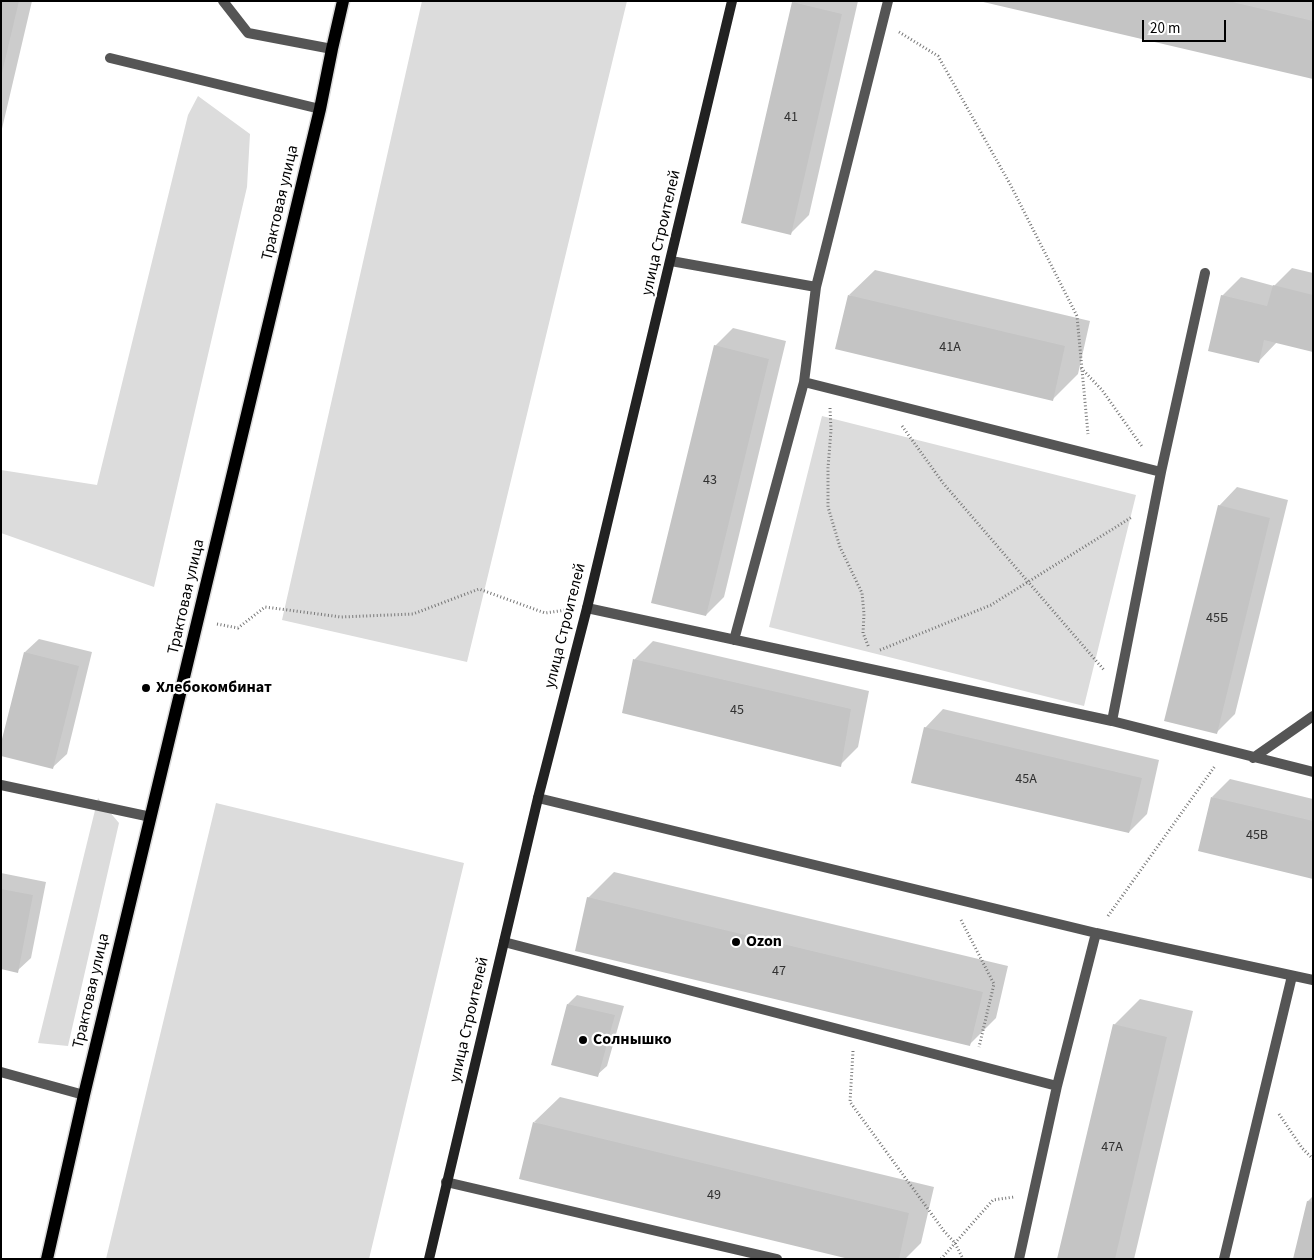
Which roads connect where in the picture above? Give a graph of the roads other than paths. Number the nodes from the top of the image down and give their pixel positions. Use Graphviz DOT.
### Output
graph roads {
  1 [pos="223,1"];
  2 [pos="344,1"];
  3 [pos="732,1"];
  4 [pos="888,1"];
  5 [pos="332,49"];
  6 [pos="110,58"];
  7 [pos="320,110"];
  8 [pos="671,261"];
  9 [pos="1205,273"];
  10 [pos="816,287"];
  11 [pos="804,382"];
  12 [pos="1162,472"];
  13 [pos="587,608"];
  14 [pos="734,640"];
  15 [pos="1313,716"];
  16 [pos="1112,721"];
  17 [pos="1253,758"];
  18 [pos="1313,772"];
  19 [pos="1,786"];
  20 [pos="538,798"];
  21 [pos="150,817"];
  22 [pos="1096,933"];
  23 [pos="504,942"];
  24 [pos="1292,976"];
  25 [pos="1313,980"];
  26 [pos="2,1075"];
  27 [pos="1057,1086"];
  28 [pos="84,1095"];
  29 [pos="446,1182"];
  30 [pos="47,1259"];
  31 [pos="429,1259"];
  32 [pos="777,1259"];
  33 [pos="1019,1259"];
  34 [pos="1224,1259"];
  1 -- 5 [label="lane"];
  2 -- 5 [label="main road, Трактовая улица"];
  3 -- 8 [label="main road, улица Строителей"];
  4 -- 10 [label="lane"];
  5 -- 7 [label="main road, Трактовая улица"];
  6 -- 7 [label="lane"];
  7 -- 21 [label="main road, Трактовая улица"];
  8 -- 10 [label="lane"];
  8 -- 13 [label="main road, улица Строителей"];
  9 -- 12 [label="lane"];
  10 -- 11 [label="lane"];
  11 -- 12 [label="lane"];
  11 -- 14 [label="lane"];
  12 -- 16 [label="lane"];
  13 -- 14 [label="lane"];
  13 -- 20 [label="main road, улица Строителей"];
  14 -- 16 [label="lane"];
  15 -- 17 [label="lane"];
  16 -- 17 [label="lane"];
  17 -- 18 [label="lane"];
  19 -- 21 [label="lane"];
  20 -- 22 [label="lane"];
  20 -- 23 [label="main road, улица Строителей"];
  21 -- 28 [label="main road, Трактовая улица"];
  22 -- 24 [label="lane"];
  22 -- 27 [label="lane"];
  23 -- 27 [label="lane"];
  23 -- 29 [label="main road, улица Строителей"];
  24 -- 25 [label="lane"];
  24 -- 34 [label="lane"];
  26 -- 28 [label="lane"];
  27 -- 33 [label="lane"];
  28 -- 30 [label="main road, Трактовая улица"];
  29 -- 31 [label="main road, улица Строителей"];
  29 -- 32 [label="lane"];
}
